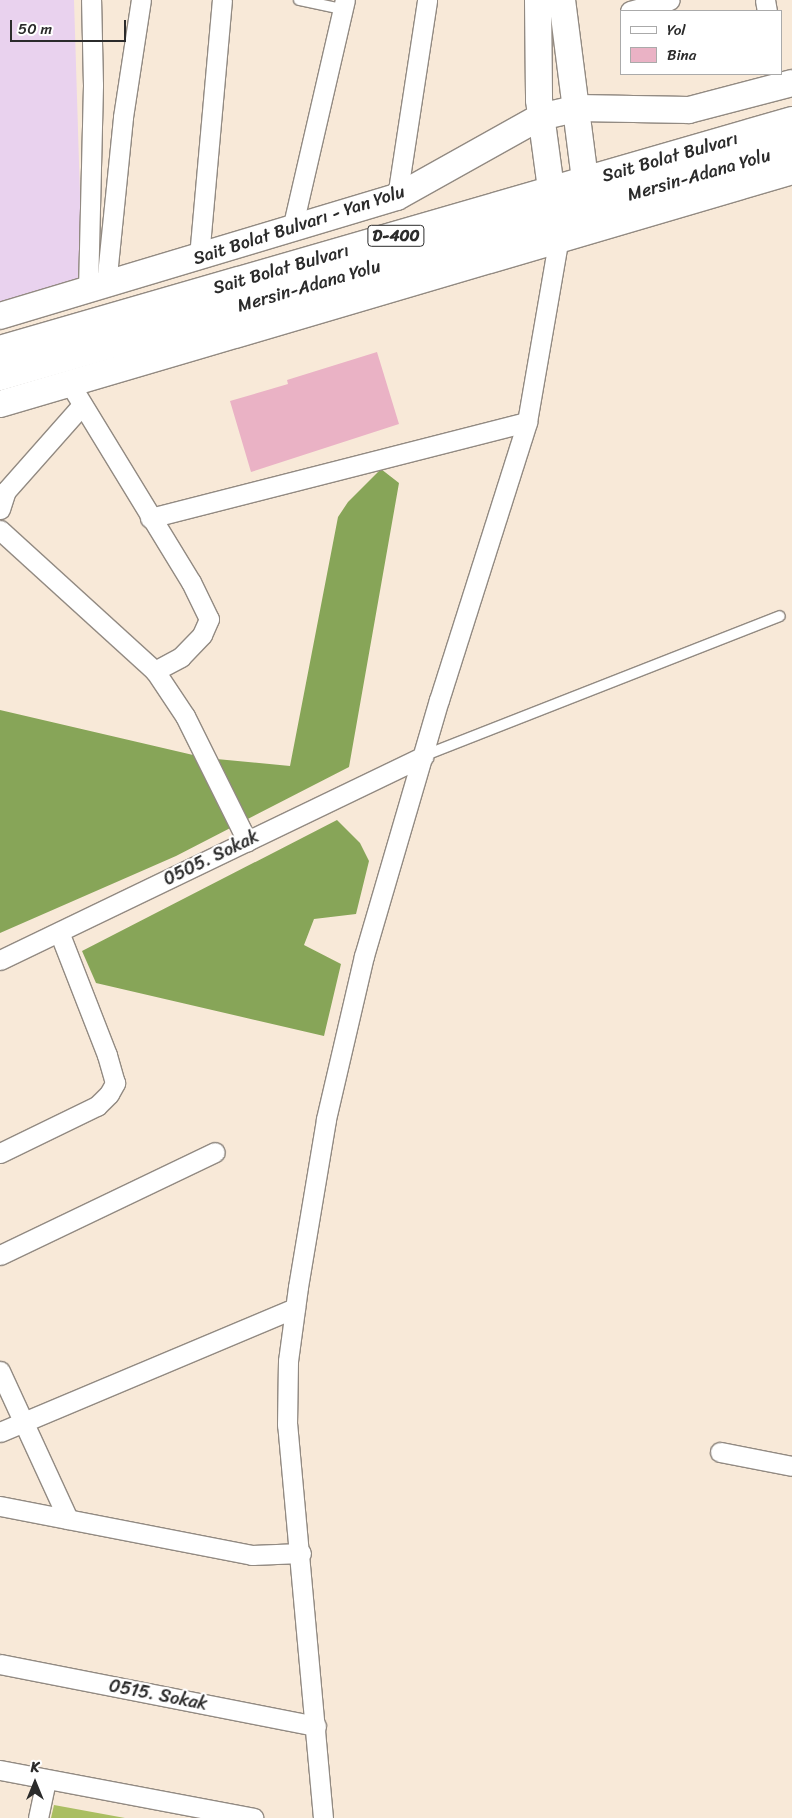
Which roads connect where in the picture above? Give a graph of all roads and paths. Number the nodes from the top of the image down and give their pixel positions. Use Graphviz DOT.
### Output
graph roads {
  1 [pos="90,0"];
  2 [pos="141,0"];
  3 [pos="222,0"];
  4 [pos="299,0"];
  5 [pos="427,0"];
  6 [pos="538,0"];
  7 [pos="562,0"];
  8 [pos="670,0"];
  9 [pos="344,4"];
  10 [pos="634,10"];
  11 [pos="783,81"];
  12 [pos="578,108"];
  13 [pos="540,117"];
  14 [pos="792,121"];
  15 [pos="792,148"];
  16 [pos="792,171"];
  17 [pos="397,197"];
  18 [pos="588,207"];
  19 [pos="555,216"];
  20 [pos="292,229"];
  21 [pos="199,257"];
  22 [pos="97,287"];
  23 [pos="0,316"];
  24 [pos="0,350"];
  25 [pos="0,376"];
  26 [pos="76,394"];
  27 [pos="0,404"];
  28 [pos="527,422"];
  29 [pos="0,509"];
  30 [pos="150,518"];
  31 [pos="3,532"];
  32 [pos="780,616"];
  33 [pos="155,672"];
  34 [pos="423,756"];
  35 [pos="247,841"];
  36 [pos="58,932"];
  37 [pos="0,960"];
  38 [pos="215,1152"];
  39 [pos="0,1153"];
  40 [pos="0,1255"];
  41 [pos="295,1308"];
  42 [pos="0,1371"];
  43 [pos="23,1421"];
  44 [pos="0,1432"];
  45 [pos="720,1452"];
  46 [pos="792,1466"];
  47 [pos="0,1506"];
  48 [pos="68,1519"];
  49 [pos="300,1552"];
  50 [pos="0,1664"];
  51 [pos="316,1726"];
  52 [pos="0,1770"];
  53 [pos="46,1780"];
  54 [pos="38,1818"];
  55 [pos="254,1818"];
  56 [pos="324,1818"];
  1 -- 22 [label="street"];
  2 -- 22 [label="street"];
  3 -- 21 [label="street"];
  4 -- 9 [label="lane"];
  5 -- 17 [label="street"];
  6 -- 13 [label="street"];
  7 -- 12 [label="street"];
  8 -- 10 [label="street"];
  9 -- 20 [label="street"];
  11 -- 12 [label="street, Sait Bolat Bulvarı - Yan Yolu"];
  12 -- 13 [label="street, Sait Bolat Bulvarı - Yan Yolu"];
  12 -- 18 [label="street"];
  13 -- 17 [label="street, Sait Bolat Bulvarı - Yan Yolu"];
  13 -- 19 [label="street"];
  14 -- 18 [label="highway, Sait Bolat Bulvarı / D-400"];
  15 -- 18 [label="highway, Mersin-Adana Yolu / D-400"];
  16 -- 18 [label="street"];
  17 -- 20 [label="street, Sait Bolat Bulvarı - Yan Yolu"];
  18 -- 19 [label="highway, Mersin-Adana Yolu / D-400"];
  19 -- 24 [label="highway, Sait Bolat Bulvarı / D-400"];
  19 -- 25 [label="highway, Mersin-Adana Yolu / D-400"];
  19 -- 26 [label="street"];
  19 -- 28 [label="street"];
  20 -- 21 [label="street, Sait Bolat Bulvarı - Yan Yolu"];
  21 -- 22 [label="street, Sait Bolat Bulvarı - Yan Yolu"];
  22 -- 23 [label="street, Sait Bolat Bulvarı - Yan Yolu"];
  26 -- 27 [label="street"];
  26 -- 29 [label="street"];
  26 -- 30 [label="street"];
  28 -- 30 [label="street"];
  28 -- 34 [label="street"];
  29 -- 31 [label="street"];
  30 -- 33 [label="street"];
  31 -- 33 [label="street"];
  32 -- 34 [label="lane"];
  33 -- 35 [label="street"];
  34 -- 35 [label="street, 0505. Sokak"];
  34 -- 41 [label="street"];
  35 -- 36 [label="street, 0505. Sokak"];
  36 -- 37 [label="street, 0505. Sokak"];
  36 -- 39 [label="street"];
  38 -- 40 [label="street"];
  41 -- 43 [label="street"];
  41 -- 49 [label="street"];
  42 -- 43 [label="street"];
  43 -- 44 [label="street"];
  43 -- 48 [label="street"];
  45 -- 46 [label="street"];
  47 -- 48 [label="street"];
  48 -- 49 [label="street"];
  49 -- 51 [label="street"];
  50 -- 51 [label="street, 0515. Sokak"];
  51 -- 56 [label="street"];
  52 -- 53 [label="street"];
  53 -- 54 [label="street"];
  53 -- 55 [label="street"];
}
